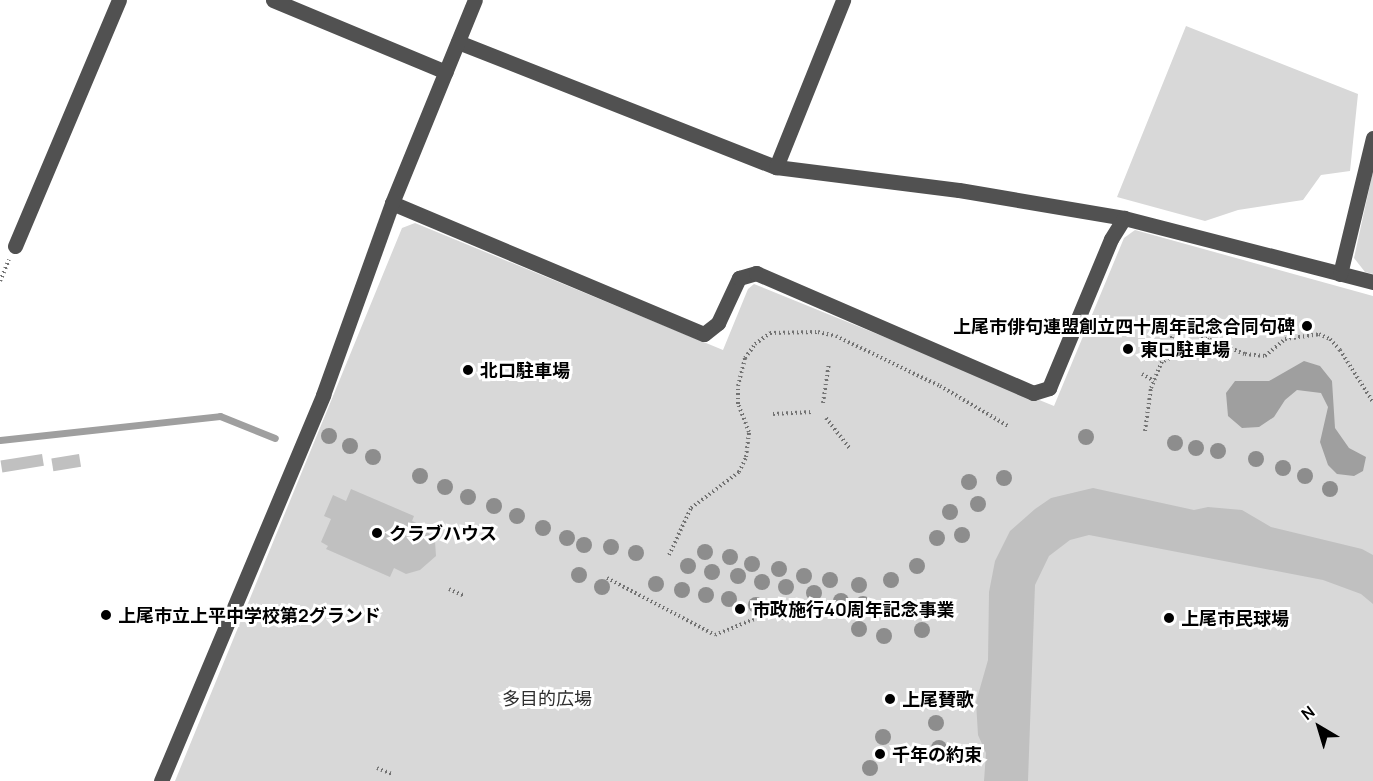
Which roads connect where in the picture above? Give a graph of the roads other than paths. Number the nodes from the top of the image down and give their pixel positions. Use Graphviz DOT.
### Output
graph roads {
  1 [pos="119,0"];
  2 [pos="273,0"];
  3 [pos="474,0"];
  4 [pos="843,0"];
  5 [pos="458,42"];
  6 [pos="446,72"];
  7 [pos="1373,138"];
  8 [pos="776,167"];
  9 [pos="392,203"];
  10 [pos="1124,218"];
  11 [pos="15,246"];
  12 [pos="1340,274"];
  13 [pos="1373,282"];
  14 [pos="161,781"];
  1 -- 11 [label="street"];
  2 -- 6 [label="street"];
  3 -- 5 [label="street"];
  4 -- 8 [label="street"];
  5 -- 6 [label="street"];
  5 -- 8 [label="street"];
  6 -- 9 [label="street"];
  7 -- 12 [label="street"];
  8 -- 10 [label="street"];
  9 -- 10 [label="street"];
  9 -- 14 [label="street"];
  10 -- 12 [label="street"];
  12 -- 13 [label="street"];
}
